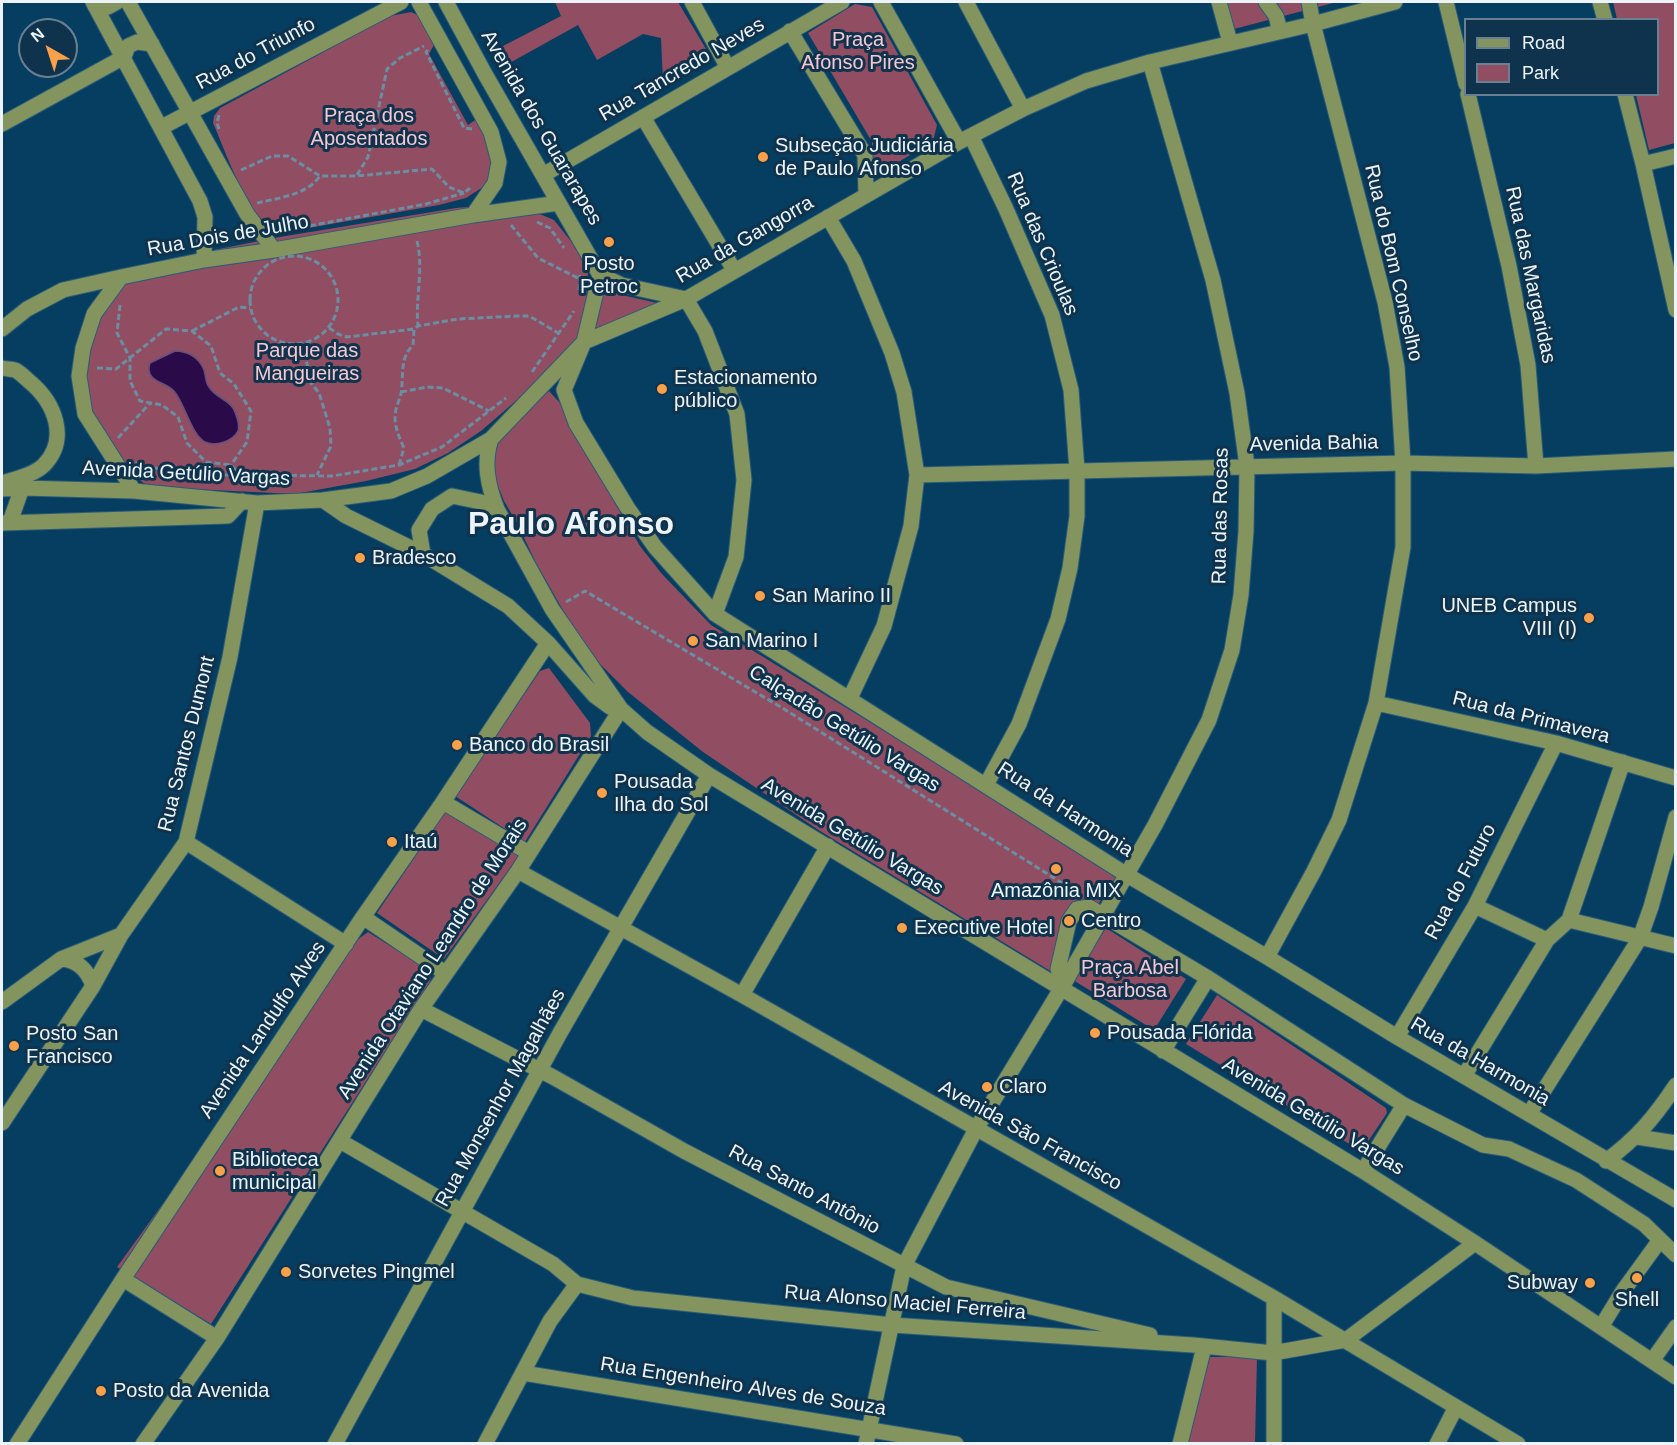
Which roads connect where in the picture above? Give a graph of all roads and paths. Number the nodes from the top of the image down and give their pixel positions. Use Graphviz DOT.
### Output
graph roads {
  1 [pos="117,2"];
  2 [pos="128,2"];
  3 [pos="401,2"];
  4 [pos="419,2"];
  5 [pos="446,2"];
  6 [pos="692,2"];
  7 [pos="843,2"];
  8 [pos="881,2"];
  9 [pos="966,2"];
  10 [pos="1219,2"];
  11 [pos="1266,2"];
  12 [pos="1309,2"];
  13 [pos="1395,2"];
  14 [pos="1446,2"];
  15 [pos="1600,2"];
  16 [pos="94,4"];
  17 [pos="1604,18"];
  18 [pos="1313,24"];
  19 [pos="790,31"];
  20 [pos="1280,31"];
  21 [pos="1230,42"];
  22 [pos="152,44"];
  23 [pos="124,57"];
  24 [pos="1150,62"];
  25 [pos="728,68"];
  26 [pos="1464,76"];
  27 [pos="1468,96"];
  28 [pos="1626,96"];
  29 [pos="1023,109"];
  30 [pos="222,110"];
  31 [pos="190,112"];
  32 [pos="644,117"];
  33 [pos="2,124"];
  34 [pos="162,127"];
  35 [pos="220,130"];
  36 [pos="478,130"];
  37 [pos="965,139"];
  38 [pos="1676,156"];
  39 [pos="1643,164"];
  40 [pos="239,171"];
  41 [pos="543,175"];
  42 [pos="320,176"];
  43 [pos="356,176"];
  44 [pos="475,184"];
  45 [pos="464,193"];
  46 [pos="866,194"];
  47 [pos="559,203"];
  48 [pos="411,207"];
  49 [pos="260,209"];
  50 [pos="473,215"];
  51 [pos="828,216"];
  52 [pos="504,217"];
  53 [pos="530,219"];
  54 [pos="271,221"];
  55 [pos="414,225"];
  56 [pos="309,252"];
  57 [pos="568,253"];
  58 [pos="274,256"];
  59 [pos="204,260"];
  60 [pos="580,270"];
  61 [pos="734,270"];
  62 [pos="600,275"];
  63 [pos="121,277"];
  64 [pos="580,279"];
  65 [pos="578,297"];
  66 [pos="686,299"];
  67 [pos="114,304"];
  68 [pos="577,306"];
  69 [pos="250,308"];
  70 [pos="1676,310"];
  71 [pos="418,326"];
  72 [pos="329,328"];
  73 [pos="2,329"];
  74 [pos="414,330"];
  75 [pos="192,331"];
  76 [pos="560,334"];
  77 [pos="584,342"];
  78 [pos="303,344"];
  79 [pos="130,358"];
  80 [pos="2,368"];
  81 [pos="93,368"];
  82 [pos="529,375"];
  83 [pos="401,392"];
  84 [pos="507,398"];
  85 [pos="150,403"];
  86 [pos="490,412"];
  87 [pos="111,432"];
  88 [pos="491,439"];
  89 [pos="131,457"];
  90 [pos="1676,459"];
  91 [pos="1403,464"];
  92 [pos="231,465"];
  93 [pos="399,465"];
  94 [pos="1247,466"];
  95 [pos="1536,466"];
  96 [pos="1077,470"];
  97 [pos="240,475"];
  98 [pos="317,475"];
  99 [pos="917,475"];
  100 [pos="2,483"];
  101 [pos="22,488"];
  102 [pos="2,489"];
  103 [pos="134,491"];
  104 [pos="324,500"];
  105 [pos="249,502"];
  106 [pos="497,509"];
  107 [pos="6,522"];
  108 [pos="423,554"];
  109 [pos="552,609"];
  110 [pos="715,614"];
  111 [pos="548,643"];
  112 [pos="850,698"];
  113 [pos="1376,703"];
  114 [pos="621,709"];
  115 [pos="1556,743"];
  116 [pos="1623,762"];
  117 [pos="709,775"];
  118 [pos="1676,778"];
  119 [pos="986,785"];
  120 [pos="443,802"];
  121 [pos="1676,817"];
  122 [pos="186,842"];
  123 [pos="828,846"];
  124 [pos="529,853"];
  125 [pos="518,871"];
  126 [pos="1127,875"];
  127 [pos="1087,898"];
  128 [pos="1475,906"];
  129 [pos="1104,916"];
  130 [pos="363,917"];
  131 [pos="1569,920"];
  132 [pos="621,928"];
  133 [pos="121,935"];
  134 [pos="1640,938"];
  135 [pos="1547,940"];
  136 [pos="346,944"];
  137 [pos="1676,946"];
  138 [pos="1267,957"];
  139 [pos="61,959"];
  140 [pos="445,973"];
  141 [pos="1208,978"];
  142 [pos="93,986"];
  143 [pos="1061,987"];
  144 [pos="742,995"];
  145 [pos="2,1002"];
  146 [pos="421,1009"];
  147 [pos="1396,1038"];
  148 [pos="1163,1051"];
  149 [pos="540,1071"];
  150 [pos="1464,1076"];
  151 [pos="1676,1085"];
  152 [pos="1404,1105"];
  153 [pos="1529,1114"];
  154 [pos="2,1123"];
  155 [pos="976,1128"];
  156 [pos="1637,1137"];
  157 [pos="340,1141"];
  158 [pos="1676,1143"];
  159 [pos="1606,1161"];
  160 [pos="1363,1171"];
  161 [pos="1676,1200"];
  162 [pos="462,1211"];
  163 [pos="1660,1240"];
  164 [pos="1475,1243"];
  165 [pos="1676,1255"];
  166 [pos="904,1266"];
  167 [pos="123,1279"];
  168 [pos="578,1284"];
  169 [pos="1275,1298"];
  170 [pos="892,1325"];
  171 [pos="1601,1327"];
  172 [pos="1676,1327"];
  173 [pos="217,1338"];
  174 [pos="1346,1340"];
  175 [pos="1199,1346"];
  176 [pos="1273,1353"];
  177 [pos="1652,1361"];
  178 [pos="523,1373"];
  179 [pos="1676,1377"];
  180 [pos="1456,1407"];
  181 [pos="868,1436"];
  182 [pos="1278,1442"];
  183 [pos="17,1443"];
  184 [pos="143,1443"];
  185 [pos="335,1443"];
  186 [pos="485,1443"];
  187 [pos="956,1443"];
  188 [pos="1180,1443"];
  189 [pos="1437,1443"];
  190 [pos="1518,1443"];
  1 -- 16 [label="street"];
  2 -- 22 [label="street"];
  3 -- 31 [label="street, Rua do Triunfo"];
  4 -- 50 [label="street"];
  5 -- 41 [label="street, Avenida dos Guararapes"];
  6 -- 25 [label="street"];
  7 -- 19 [label="street, Rua Tancredo Neves"];
  8 -- 37 [label="street, Rua das Crioulas"];
  9 -- 29 [label="street"];
  10 -- 21 [label="street"];
  11 -- 20 [label="street"];
  12 -- 18 [label="street, Rua do Bom Conselho"];
  13 -- 18 [label="street, Rua da Gangorra"];
  14 -- 26 [label="street"];
  15 -- 17 [label="street"];
  16 -- 23 [label="street"];
  18 -- 20 [label="street, Rua da Gangorra"];
  18 -- 91 [label="street, Rua do Bom Conselho"];
  19 -- 25 [label="street, Rua Tancredo Neves"];
  19 -- 46 [label="street"];
  20 -- 21 [label="street, Rua da Gangorra"];
  21 -- 24 [label="street, Rua da Gangorra"];
  22 -- 23 [label="street"];
  22 -- 31 [label="street"];
  23 -- 33 [label="street"];
  23 -- 34 [label="street"];
  24 -- 29 [label="street, Rua da Gangorra"];
  24 -- 94 [label="street, Rua das Rosas"];
  25 -- 32 [label="street, Rua Tancredo Neves"];
  27 -- 95 [label="street, Rua das Margaridas"];
  28 -- 39 [label="street"];
  29 -- 37 [label="street, Rua da Gangorra"];
  30 -- 35 [label="path"];
  31 -- 34 [label="street, Rua do Triunfo"];
  31 -- 58 [label="street"];
  32 -- 41 [label="street, Rua Tancredo Neves"];
  32 -- 61 [label="street"];
  34 -- 59 [label="street"];
  36 -- 43 [label="path"];
  37 -- 46 [label="street, Rua da Gangorra"];
  37 -- 96 [label="street, Rua das Crioulas"];
  38 -- 39 [label="street"];
  39 -- 70 [label="street"];
  40 -- 42 [label="path"];
  41 -- 47 [label="street, Avenida dos Guararapes"];
  42 -- 43 [label="path"];
  42 -- 49 [label="path"];
  43 -- 45 [label="path"];
  44 -- 45 [label="path"];
  45 -- 48 [label="path"];
  46 -- 51 [label="street, Rua da Gangorra"];
  47 -- 50 [label="street, Rua Dois de Julho"];
  47 -- 62 [label="street, Avenida dos Guararapes"];
  48 -- 54 [label="path"];
  48 -- 55 [label="path"];
  50 -- 55 [label="street, Rua Dois de Julho"];
  51 -- 61 [label="street, Rua da Gangorra"];
  51 -- 99 [label="street"];
  52 -- 64 [label="path"];
  53 -- 57 [label="path"];
  55 -- 58 [label="street, Rua Dois de Julho"];
  55 -- 71 [label="path"];
  56 -- 58 [label="path"];
  58 -- 59 [label="street, Rua Dois de Julho"];
  58 -- 69 [label="path"];
  58 -- 72 [label="path"];
  59 -- 63 [label="street, Rua Dois de Julho"];
  60 -- 64 [label="path"];
  61 -- 66 [label="street, Rua da Gangorra"];
  62 -- 66 [label="street"];
  62 -- 77 [label="street"];
  63 -- 73 [label="street, Rua Dois de Julho"];
  63 -- 103 [label="street"];
  64 -- 65 [label="path"];
  66 -- 77 [label="street, Rua da Gangorra"];
  66 -- 110 [label="street"];
  67 -- 79 [label="path"];
  68 -- 76 [label="path"];
  69 -- 75 [label="path"];
  69 -- 78 [label="path"];
  71 -- 74 [label="path"];
  71 -- 76 [label="path"];
  72 -- 74 [label="path"];
  72 -- 78 [label="path"];
  74 -- 83 [label="path"];
  75 -- 79 [label="path"];
  75 -- 92 [label="path"];
  76 -- 82 [label="path"];
  77 -- 88 [label="street, Rua da Gangorra"];
  77 -- 110 [label="street, Rua da Harmonia"];
  78 -- 98 [label="path"];
  79 -- 81 [label="path"];
  79 -- 85 [label="path"];
  80 -- 100 [label="street"];
  83 -- 86 [label="path"];
  83 -- 93 [label="path"];
  84 -- 86 [label="path"];
  85 -- 87 [label="path"];
  85 -- 92 [label="path"];
  86 -- 93 [label="path"];
  88 -- 104 [label="street, Rua da Gangorra"];
  88 -- 106 [label="street, Avenida Getúlio Vargas"];
  89 -- 97 [label="path"];
  90 -- 95 [label="street, Avenida Bahia"];
  91 -- 94 [label="street, Avenida Bahia"];
  91 -- 95 [label="street, Avenida Bahia"];
  91 -- 113 [label="street, Rua do Bom Conselho"];
  92 -- 97 [label="path"];
  93 -- 98 [label="path"];
  94 -- 96 [label="street, Avenida Bahia"];
  94 -- 126 [label="street, Rua das Rosas"];
  96 -- 99 [label="street, Avenida Bahia"];
  96 -- 119 [label="street, Rua das Crioulas"];
  97 -- 98 [label="path"];
  99 -- 112 [label="street"];
  101 -- 102 [label="street, Avenida Getúlio Vargas"];
  101 -- 103 [label="street, Avenida Getúlio Vargas"];
  101 -- 107 [label="street"];
  103 -- 105 [label="street, Avenida Getúlio Vargas"];
  104 -- 105 [label="street, Avenida Getúlio Vargas"];
  104 -- 108 [label="street, Avenida Getúlio Vargas"];
  105 -- 107 [label="street"];
  105 -- 122 [label="street, Rua Santos Dumont"];
  106 -- 108 [label="street"];
  106 -- 109 [label="street, Avenida Getúlio Vargas"];
  108 -- 111 [label="street, Avenida Getúlio Vargas"];
  109 -- 114 [label="street, Avenida Getúlio Vargas"];
  109 -- 127 [label="path, Calçadão Getúlio Vargas"];
  110 -- 112 [label="street, Rua da Harmonia"];
  111 -- 114 [label="street, Avenida Getúlio Vargas"];
  111 -- 120 [label="street, Avenida Landulfo Alves"];
  112 -- 119 [label="street, Rua da Harmonia"];
  113 -- 115 [label="street, Rua da Primavera"];
  113 -- 138 [label="street, Rua do Bom Conselho"];
  114 -- 117 [label="street, Avenida Getúlio Vargas"];
  114 -- 124 [label="street, Avenida Otaviano Leandro de Morais"];
  115 -- 116 [label="street, Rua da Primavera"];
  115 -- 128 [label="street, Rua do Futuro"];
  116 -- 118 [label="street, Rua da Primavera"];
  116 -- 131 [label="street"];
  117 -- 123 [label="street, Avenida Getúlio Vargas"];
  117 -- 132 [label="street, Rua Monsenhor Magalhães"];
  119 -- 126 [label="street, Rua da Harmonia"];
  120 -- 124 [label="street"];
  120 -- 130 [label="street, Avenida Landulfo Alves"];
  121 -- 134 [label="street"];
  122 -- 133 [label="street, Rua Santos Dumont"];
  122 -- 136 [label="street"];
  123 -- 143 [label="street, Avenida Getúlio Vargas"];
  123 -- 144 [label="street"];
  124 -- 125 [label="street, Avenida Otaviano Leandro de Morais"];
  125 -- 132 [label="street, Avenida São Francisco"];
  125 -- 140 [label="street, Avenida Otaviano Leandro de Morais"];
  126 -- 129 [label="street, Rua das Rosas"];
  126 -- 138 [label="street, Rua da Harmonia"];
  128 -- 135 [label="street"];
  128 -- 147 [label="street, Rua do Futuro"];
  129 -- 141 [label="street"];
  129 -- 143 [label="street, Rua das Rosas"];
  129 -- 143 [label="street"];
  130 -- 136 [label="street, Avenida Landulfo Alves"];
  130 -- 140 [label="street"];
  131 -- 134 [label="street"];
  131 -- 135 [label="street"];
  132 -- 144 [label="street, Avenida São Francisco"];
  132 -- 149 [label="street, Rua Monsenhor Magalhães"];
  133 -- 139 [label="street"];
  133 -- 142 [label="street, Rua Santos Dumont"];
  134 -- 137 [label="street"];
  134 -- 153 [label="street"];
  135 -- 150 [label="street"];
  136 -- 167 [label="street, Avenida Landulfo Alves"];
  138 -- 147 [label="street, Rua da Harmonia"];
  139 -- 142 [label="street"];
  139 -- 145 [label="street"];
  140 -- 146 [label="street, Avenida Otaviano Leandro de Morais"];
  141 -- 148 [label="street"];
  141 -- 152 [label="street"];
  142 -- 154 [label="street, Rua Santos Dumont"];
  143 -- 148 [label="street, Avenida Getúlio Vargas"];
  143 -- 155 [label="street, Rua das Rosas"];
  144 -- 155 [label="street, Avenida São Francisco"];
  146 -- 149 [label="street, Rua Santo Antônio"];
  146 -- 157 [label="street, Avenida Otaviano Leandro de Morais"];
  147 -- 150 [label="street, Rua da Harmonia"];
  148 -- 160 [label="street, Avenida Getúlio Vargas"];
  149 -- 162 [label="street, Rua Monsenhor Magalhães"];
  149 -- 166 [label="street, Rua Santo Antônio"];
  150 -- 153 [label="street, Rua da Harmonia"];
  151 -- 156 [label="street"];
  152 -- 160 [label="street"];
  152 -- 163 [label="street"];
  153 -- 159 [label="street, Rua da Harmonia"];
  155 -- 166 [label="street, Rua das Rosas"];
  155 -- 169 [label="street, Avenida São Francisco"];
  156 -- 158 [label="street"];
  156 -- 159 [label="street"];
  157 -- 162 [label="street, Rua Alonso Maciel Ferreira"];
  157 -- 173 [label="street, Avenida Otaviano Leandro de Morais"];
  159 -- 161 [label="street, Rua da Harmonia"];
  160 -- 164 [label="street, Avenida Getúlio Vargas"];
  162 -- 168 [label="street, Rua Alonso Maciel Ferreira"];
  162 -- 185 [label="street, Rua Monsenhor Magalhães"];
  163 -- 165 [label="street"];
  163 -- 171 [label="street"];
  164 -- 171 [label="street, Avenida Getúlio Vargas"];
  164 -- 174 [label="street, Rua Alonso Maciel Ferreira"];
  166 -- 170 [label="street, Rua das Rosas"];
  166 -- 175 [label="street, Rua Santo Antônio"];
  167 -- 173 [label="street"];
  167 -- 183 [label="street, Avenida Landulfo Alves"];
  168 -- 170 [label="street, Rua Alonso Maciel Ferreira"];
  168 -- 178 [label="street"];
  169 -- 174 [label="street, Avenida São Francisco"];
  169 -- 176 [label="street"];
  170 -- 175 [label="street, Rua Alonso Maciel Ferreira"];
  170 -- 181 [label="street, Rua das Rosas"];
  171 -- 177 [label="street, Avenida Getúlio Vargas"];
  172 -- 177 [label="street"];
  173 -- 184 [label="street, Avenida Otaviano Leandro de Morais"];
  174 -- 176 [label="street, Rua Alonso Maciel Ferreira"];
  174 -- 180 [label="street, Avenida São Francisco"];
  175 -- 176 [label="street, Rua Alonso Maciel Ferreira"];
  175 -- 188 [label="street"];
  176 -- 182 [label="street"];
  177 -- 179 [label="street, Avenida Getúlio Vargas"];
  178 -- 181 [label="street, Rua Engenheiro Alves de Souza"];
  178 -- 186 [label="street"];
  180 -- 189 [label="street"];
  180 -- 190 [label="street, Avenida São Francisco"];
  181 -- 187 [label="street, Rua Engenheiro Alves de Souza"];
}
